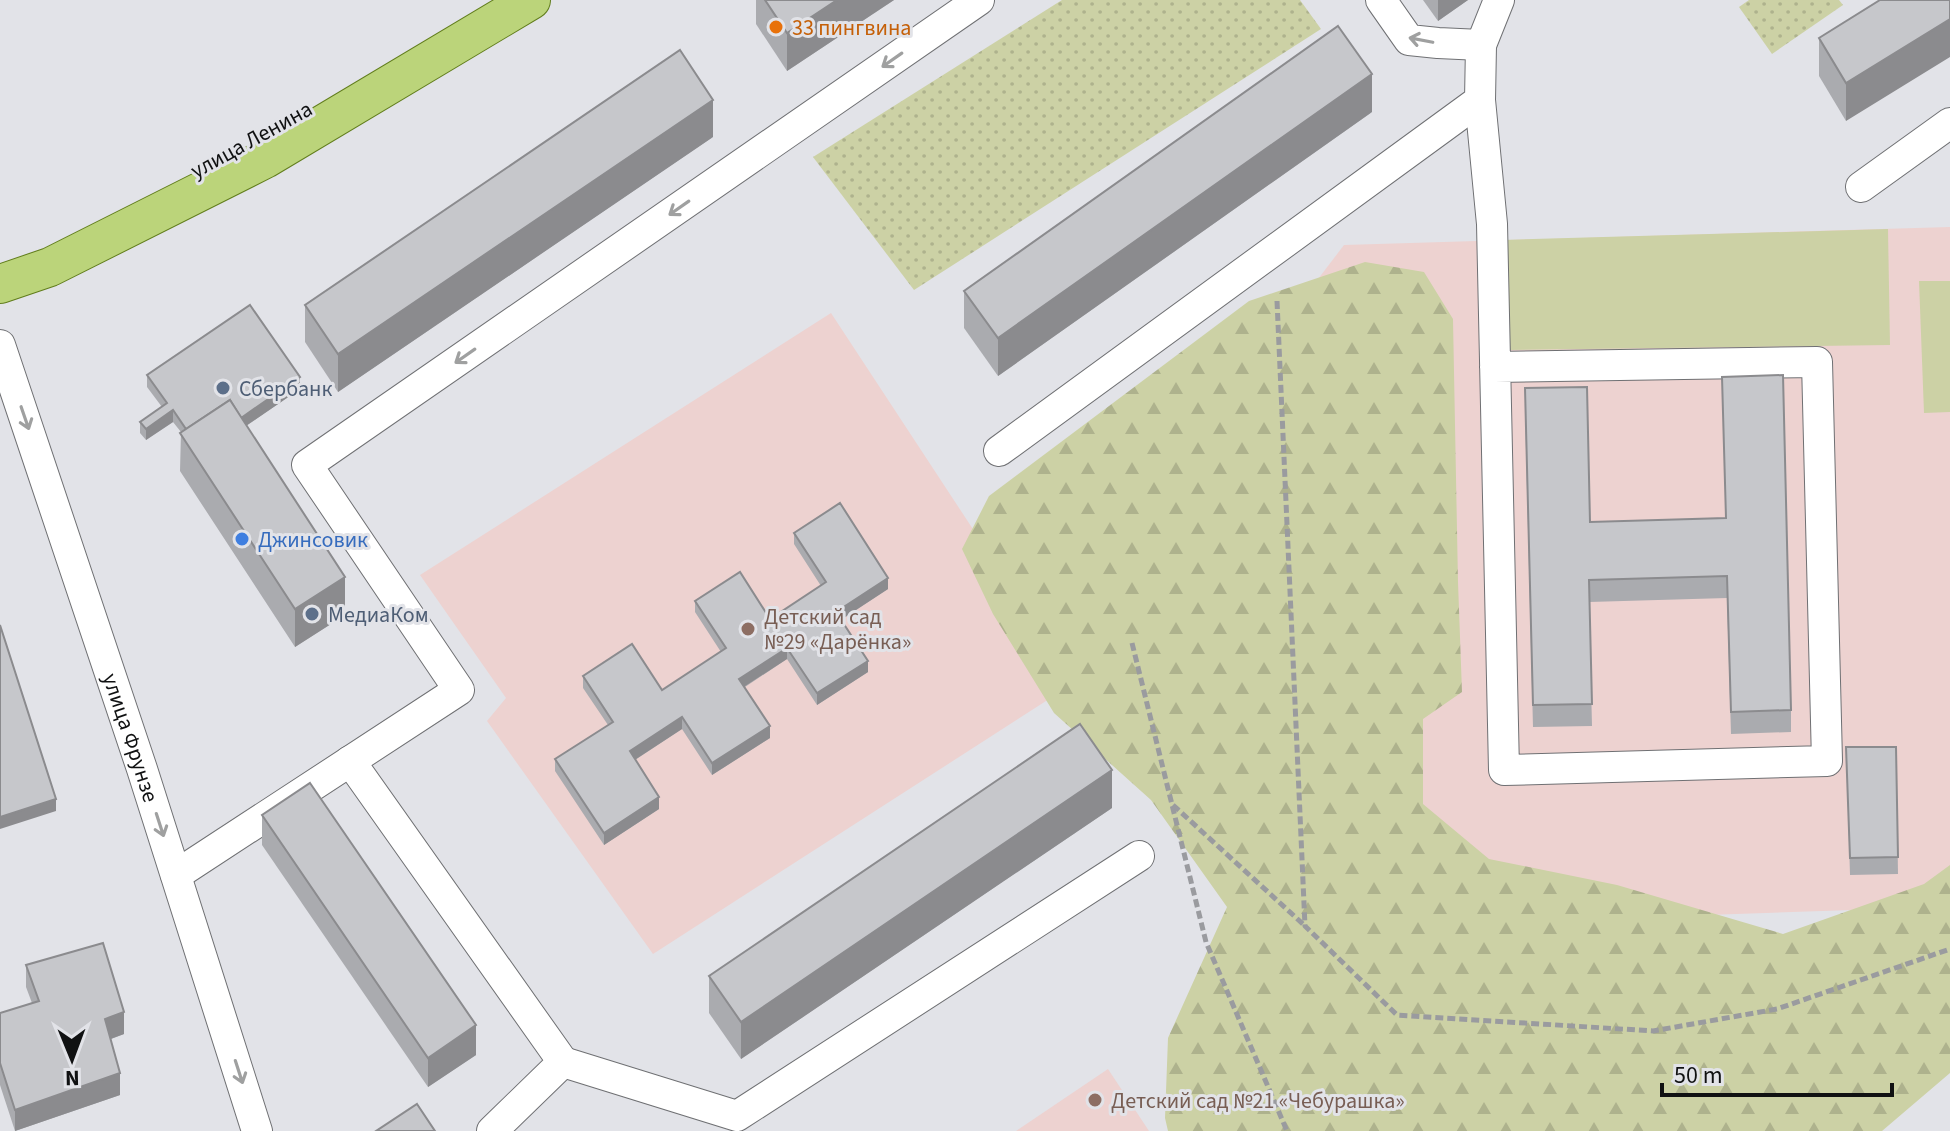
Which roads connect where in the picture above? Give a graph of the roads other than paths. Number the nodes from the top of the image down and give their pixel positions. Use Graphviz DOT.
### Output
graph roads {
  1 [pos="494,0"];
  2 [pos="531,0"];
  3 [pos="979,0"];
  4 [pos="1381,0"];
  5 [pos="1499,0"];
  6 [pos="1481,45"];
  7 [pos="1480,100"];
  8 [pos="1950,123"];
  9 [pos="1861,187"];
  10 [pos="0,263"];
  11 [pos="0,284"];
  12 [pos="0,345"];
  13 [pos="1495,367"];
  14 [pos="999,451"];
  15 [pos="350,761"];
  16 [pos="1139,856"];
  17 [pos="176,875"];
  18 [pos="563,1062"];
  19 [pos="257,1131"];
  20 [pos="492,1131"];
  1 -- 10 [label="main road, улица Ленина"];
  2 -- 11 [label="main road"];
  3 -- 15 [label="street, one-way"];
  6 -- 4 [label="street, one-way"];
  5 -- 6 [label="street"];
  6 -- 7 [label="street"];
  7 -- 13 [label="street"];
  7 -- 14 [label="street"];
  8 -- 9 [label="street"];
  12 -- 17 [label="street, улица Фрунзе, one-way"];
  13 -- 13 [label="street"];
  15 -- 17 [label="street"];
  15 -- 18 [label="street"];
  16 -- 18 [label="street"];
  17 -- 19 [label="street, улица Фрунзе, one-way"];
  18 -- 20 [label="street"];
}
